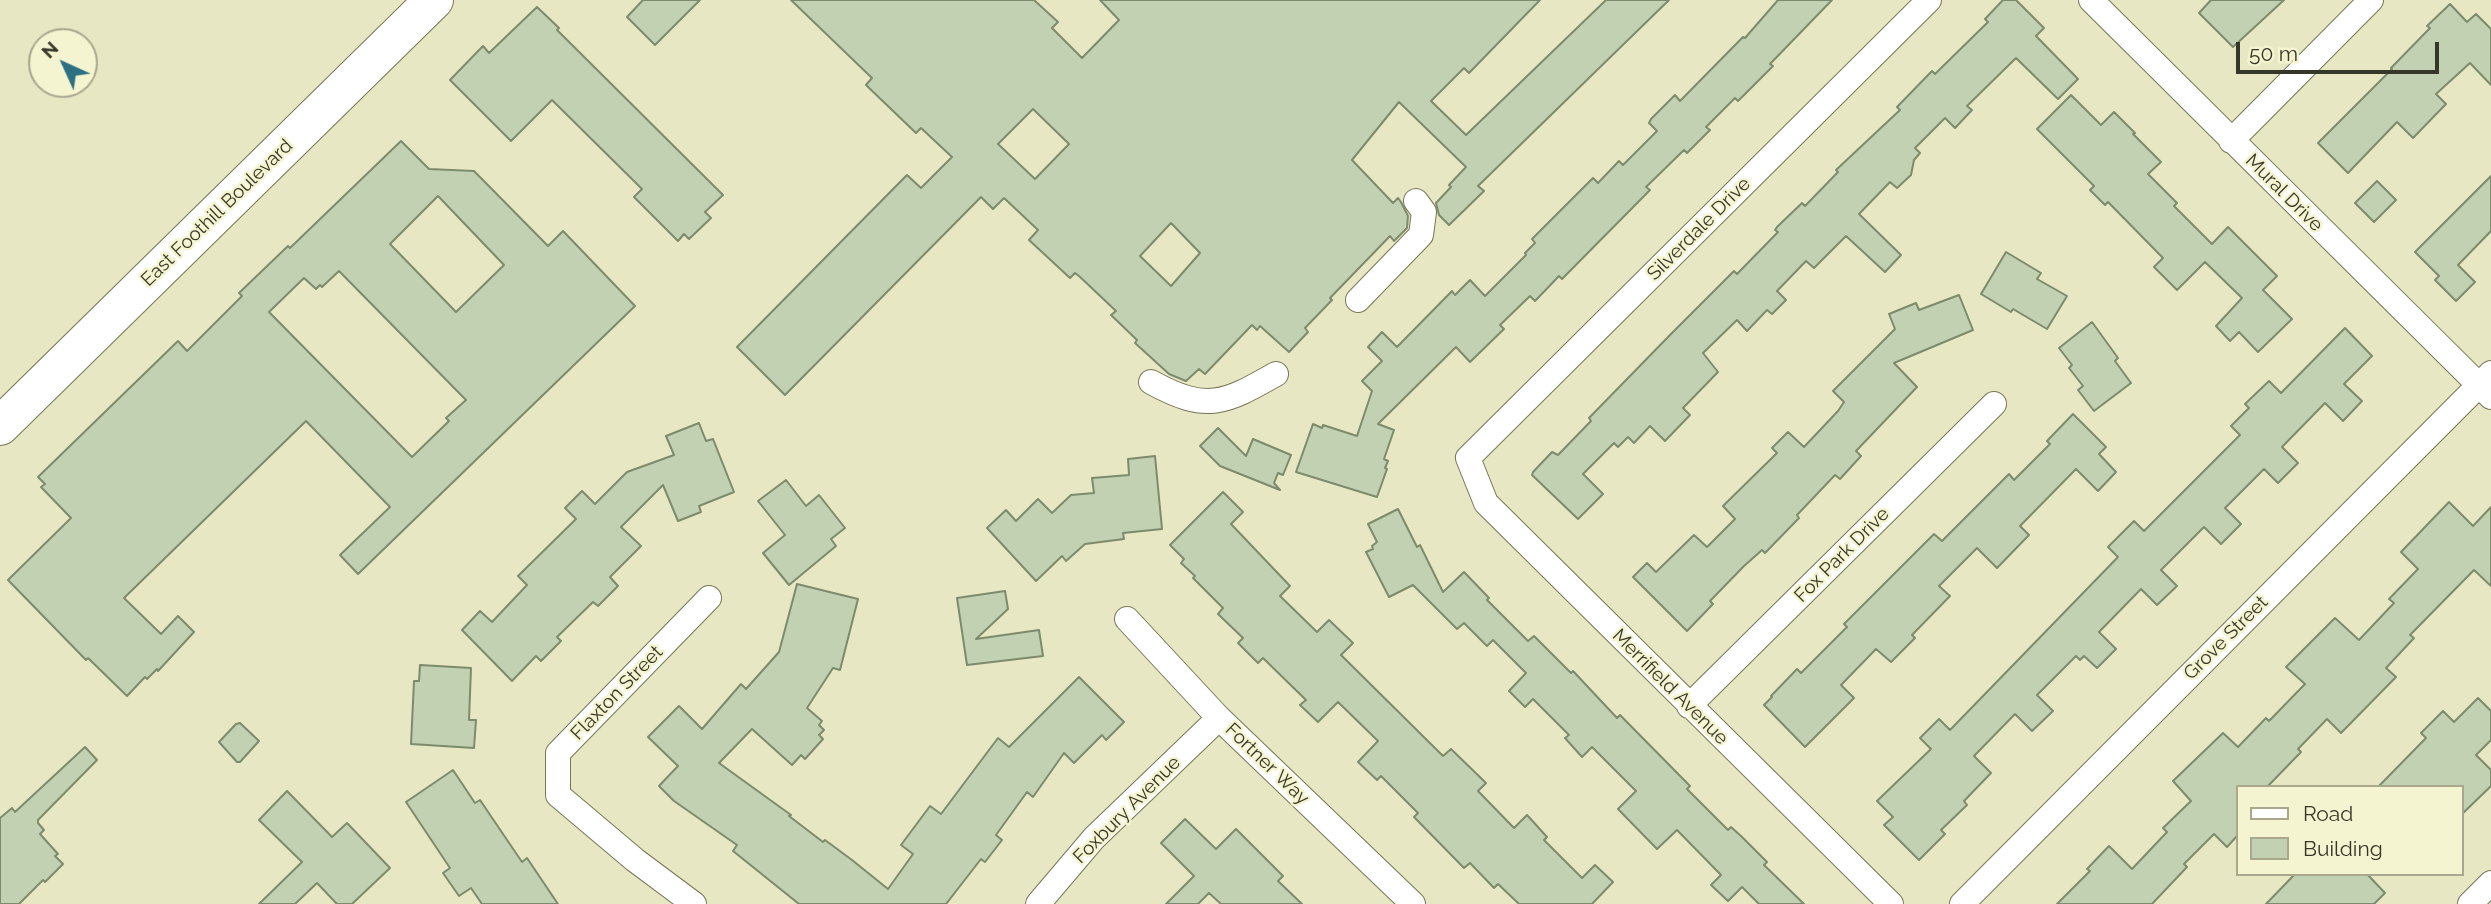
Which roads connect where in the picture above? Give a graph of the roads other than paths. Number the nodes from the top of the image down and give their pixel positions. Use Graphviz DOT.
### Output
graph roads {
  1 [pos="434,0"];
  2 [pos="1929,0"];
  3 [pos="2091,0"];
  4 [pos="2371,0"];
  5 [pos="2231,141"];
  6 [pos="1416,201"];
  7 [pos="1358,300"];
  8 [pos="1276,374"];
  9 [pos="1151,382"];
  10 [pos="2487,385"];
  11 [pos="1994,404"];
  12 [pos="0,426"];
  13 [pos="1468,457"];
  14 [pos="709,597"];
  15 [pos="1126,619"];
  16 [pos="1689,706"];
  17 [pos="1219,719"];
  18 [pos="694,904"];
  19 [pos="1038,904"];
  20 [pos="1413,904"];
  21 [pos="1891,904"];
  22 [pos="1962,904"];
  1 -- 12 [label="main road, East Foothill Boulevard"];
  2 -- 13 [label="street, Silverdale Drive"];
  3 -- 5 [label="street, Mural Drive"];
  4 -- 5 [label="street"];
  5 -- 10 [label="street, Mural Drive"];
  6 -- 7 [label="street"];
  8 -- 9 [label="street"];
  10 -- 22 [label="street, Grove Street"];
  11 -- 16 [label="street, Fox Park Drive"];
  13 -- 16 [label="street, Merrifield Avenue"];
  14 -- 18 [label="street, Flaxton Street"];
  15 -- 17 [label="street, Fortner Way"];
  16 -- 21 [label="street, Merrifield Avenue"];
  17 -- 19 [label="street, Foxbury Avenue"];
  17 -- 20 [label="street, Fortner Way"];
}
